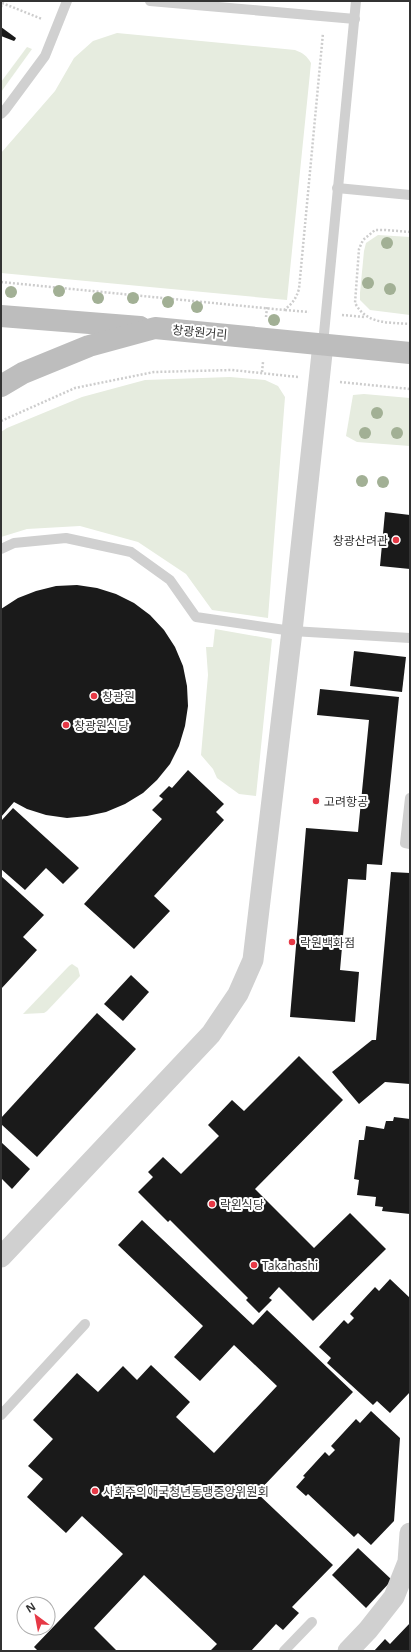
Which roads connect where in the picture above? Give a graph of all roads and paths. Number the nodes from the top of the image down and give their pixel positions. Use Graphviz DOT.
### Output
graph roads {
  1 [pos="67,1"];
  2 [pos="150,1"];
  3 [pos="356,1"];
  4 [pos="3,2"];
  5 [pos="1,7"];
  6 [pos="325,17"];
  7 [pos="40,18"];
  8 [pos="355,20"];
  9 [pos="1,114"];
  10 [pos="337,188"];
  11 [pos="410,195"];
  12 [pos="410,232"];
  13 [pos="1,282"];
  14 [pos="1,316"];
  15 [pos="410,324"];
  16 [pos="155,328"];
  17 [pos="323,344"];
  18 [pos="410,353"];
  19 [pos="319,380"];
  20 [pos="1,386"];
  21 [pos="410,389"];
  22 [pos="1,421"];
  23 [pos="1,549"];
  24 [pos="292,631"];
  25 [pos="410,638"];
  26 [pos="410,798"];
  27 [pos="410,844"];
  28 [pos="1,1257"];
  29 [pos="84,1324"];
  30 [pos="1,1415"];
  31 [pos="410,1533"];
  32 [pos="409,1562"];
  33 [pos="312,1622"];
  34 [pos="284,1651"];
  35 [pos="348,1651"];
  1 -- 9 [label="lane"];
  2 -- 6 [label="lane"];
  3 -- 8 [label="lane"];
  4 -- 5 [label="path"];
  4 -- 7 [label="path"];
  6 -- 8 [label="lane"];
  6 -- 13 [label="path"];
  8 -- 10 [label="lane"];
  10 -- 11 [label="lane"];
  10 -- 17 [label="lane"];
  12 -- 15 [label="path"];
  14 -- 16 [label="main road"];
  16 -- 17 [label="main road, 창광원거리"];
  16 -- 20 [label="main road, 창광원거리"];
  17 -- 18 [label="main road, 창광원거리"];
  17 -- 19 [label="street"];
  19 -- 21 [label="path"];
  19 -- 22 [label="path"];
  19 -- 24 [label="street"];
  23 -- 24 [label="lane"];
  24 -- 25 [label="lane"];
  24 -- 28 [label="street"];
  26 -- 27 [label="lane"];
  29 -- 30 [label="lane"];
  31 -- 32 [label="street"];
  32 -- 35 [label="street"];
  33 -- 34 [label="lane"];
}
